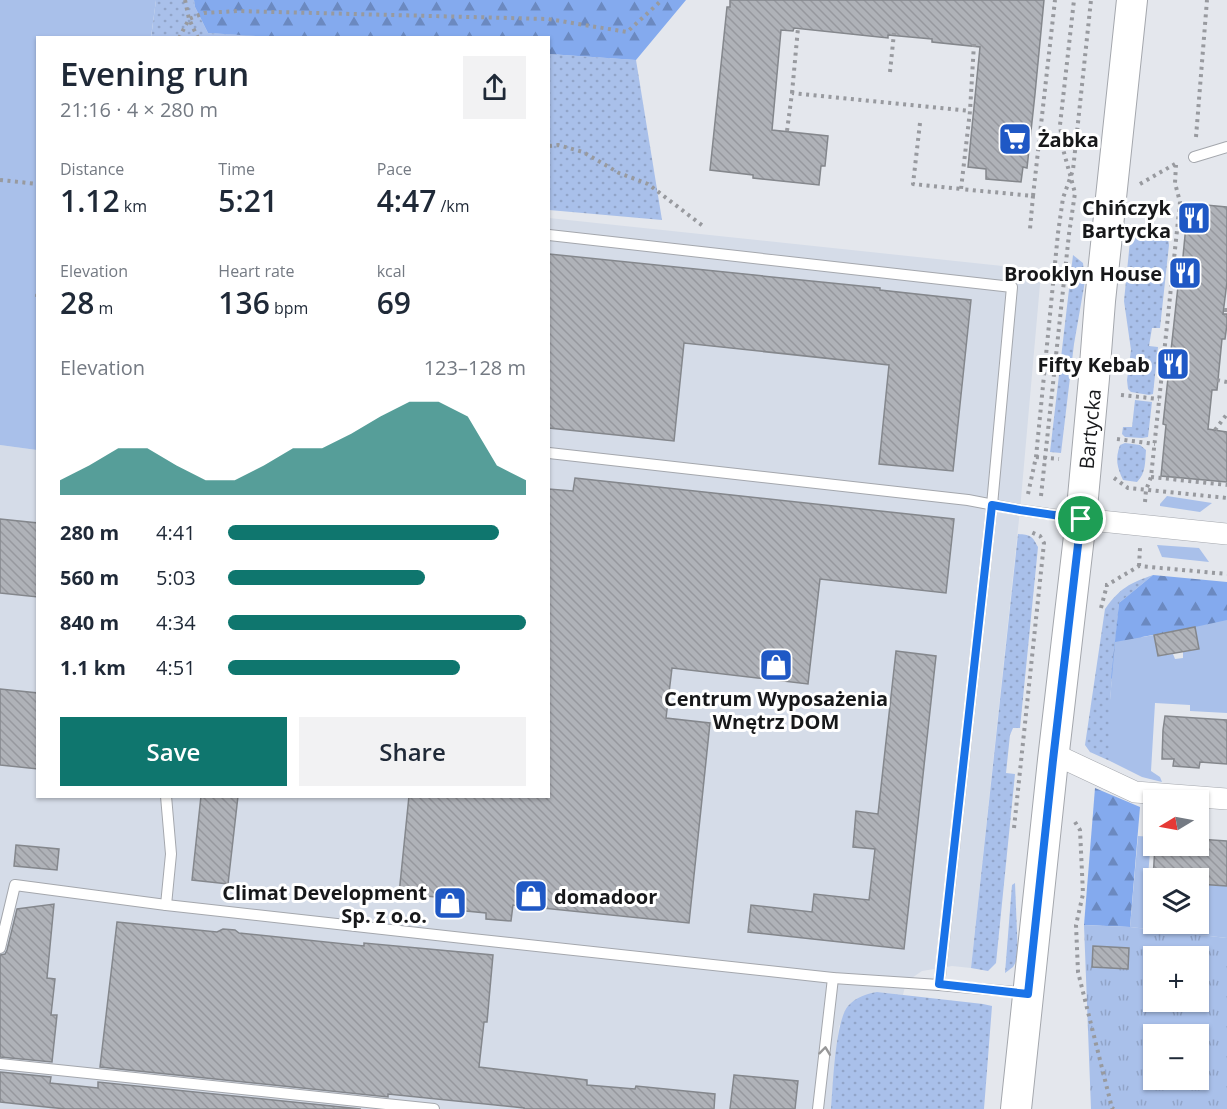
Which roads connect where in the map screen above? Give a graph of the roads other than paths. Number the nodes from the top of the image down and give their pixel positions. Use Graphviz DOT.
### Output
graph roads {
  1 [pos="1132,0"];
  2 [pos="1227,147"];
  3 [pos="1194,157"];
  4 [pos="550,235"];
  5 [pos="550,453"];
  6 [pos="992,505"];
  7 [pos="1081,519"];
  8 [pos="1227,534"];
  9 [pos="1054,754"];
  10 [pos="166,798"];
  11 [pos="1227,799"];
  12 [pos="166,906"];
  13 [pos="0,948"];
  14 [pos="833,978"];
  15 [pos="939,984"];
  16 [pos="1028,994"];
  17 [pos="0,1064"];
  18 [pos="434,1109"];
  19 [pos="818,1109"];
  20 [pos="1016,1109"];
  1 -- 7 [label="street, Bartycka"];
  2 -- 3 [label="lane"];
  4 -- 6 [label="lane"];
  5 -- 6 [label="lane"];
  6 -- 7 [label="lane"];
  6 -- 15 [label="lane"];
  7 -- 8 [label="street"];
  7 -- 9 [label="street, Bartycka"];
  9 -- 11 [label="street"];
  9 -- 16 [label="street, Bartycka"];
  10 -- 12 [label="lane"];
  12 -- 13 [label="lane"];
  12 -- 14 [label="lane"];
  14 -- 15 [label="lane"];
  19 -- 14 [label="lane, one-way"];
  15 -- 16 [label="lane"];
  16 -- 20 [label="street, Bartycka"];
  17 -- 18 [label="lane"];
}
